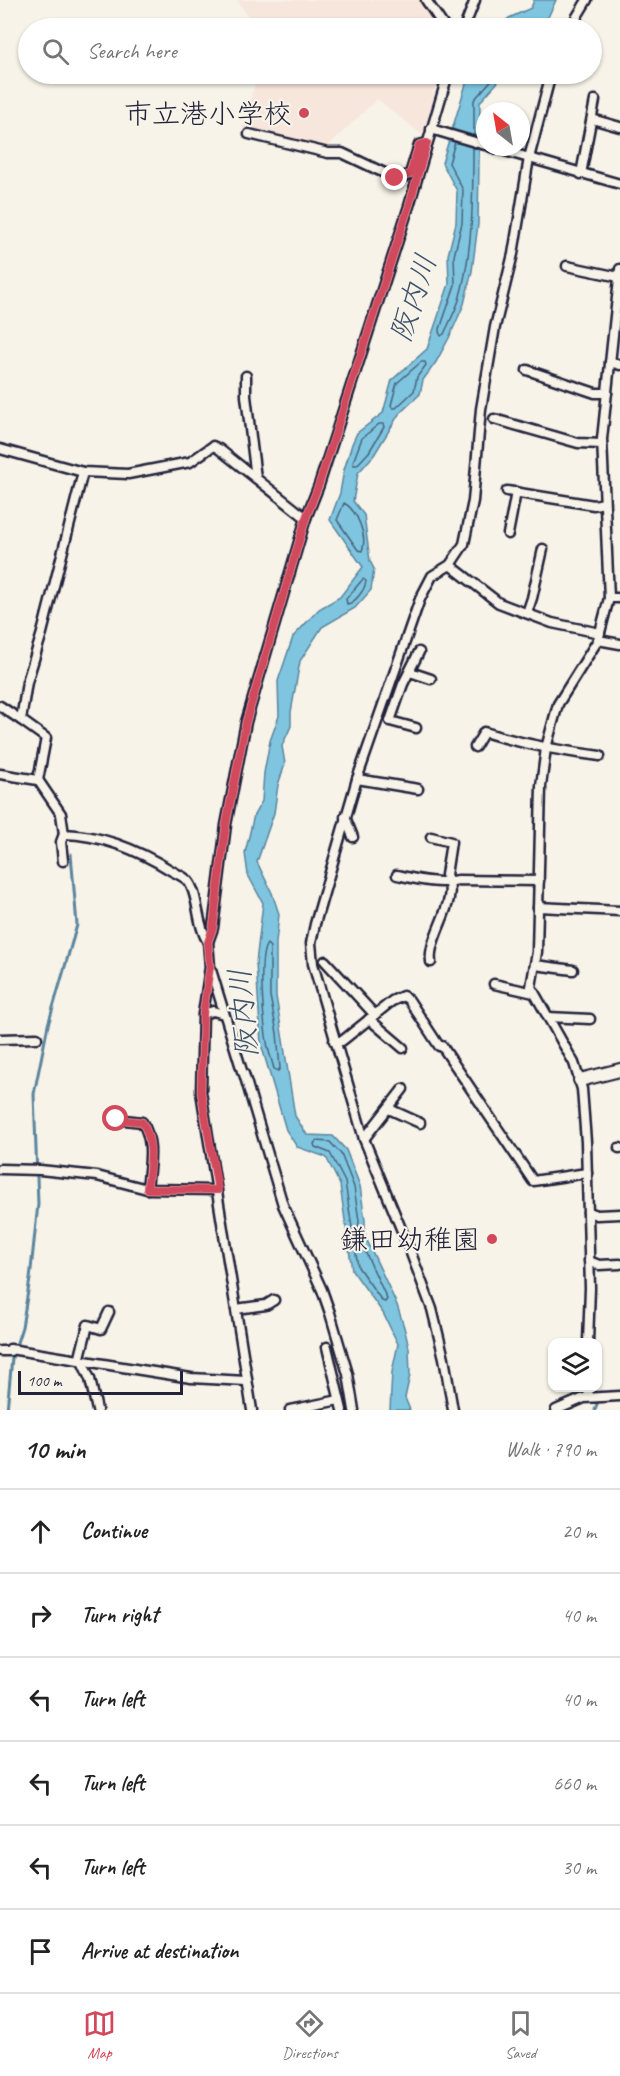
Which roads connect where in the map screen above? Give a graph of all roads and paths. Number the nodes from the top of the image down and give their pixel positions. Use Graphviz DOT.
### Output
graph roads {
  1 [pos="426,0"];
  2 [pos="475,0"];
  3 [pos="587,0"];
  4 [pos="438,18"];
  5 [pos="468,18"];
  6 [pos="576,18"];
  7 [pos="446,84"];
  8 [pos="548,84"];
  9 [pos="595,100"];
  10 [pos="592,119"];
  11 [pos="620,127"];
  12 [pos="434,131"];
  13 [pos="249,134"];
  14 [pos="427,143"];
  15 [pos="476,143"];
  16 [pos="522,156"];
  17 [pos="526,157"];
  18 [pos="581,174"];
  19 [pos="620,184"];
  20 [pos="567,266"];
  21 [pos="619,278"];
  22 [pos="610,362"];
  23 [pos="620,365"];
  24 [pos="527,370"];
  25 [pos="246,376"];
  26 [pos="606,393"];
  27 [pos="494,419"];
  28 [pos="602,444"];
  29 [pos="0,449"];
  30 [pos="83,472"];
  31 [pos="255,478"];
  32 [pos="604,503"];
  33 [pos="306,518"];
  34 [pos="508,534"];
  35 [pos="543,549"];
  36 [pos="450,565"];
  37 [pos="609,598"];
  38 [pos="620,598"];
  39 [pos="527,613"];
  40 [pos="599,637"];
  41 [pos="620,644"];
  42 [pos="419,652"];
  43 [pos="410,672"];
  44 [pos="393,679"];
  45 [pos="431,679"];
  46 [pos="403,684"];
  47 [pos="0,706"];
  48 [pos="21,720"];
  49 [pos="416,728"];
  50 [pos="475,747"];
  51 [pos="546,748"];
  52 [pos="600,756"];
  53 [pos="0,774"];
  54 [pos="357,778"];
  55 [pos="38,780"];
  56 [pos="418,789"];
  57 [pos="345,816"];
  58 [pos="64,834"];
  59 [pos="353,837"];
  60 [pos="431,837"];
  61 [pos="63,861"];
  62 [pos="397,875"];
  63 [pos="539,881"];
  64 [pos="450,882"];
  65 [pos="538,907"];
  66 [pos="620,911"];
  67 [pos="208,942"];
  68 [pos="325,962"];
  69 [pos="431,962"];
  70 [pos="535,965"];
  71 [pos="210,967"];
  72 [pos="573,970"];
  73 [pos="494,984"];
  74 [pos="534,993"];
  75 [pos="203,1014"];
  76 [pos="224,1014"];
  77 [pos="372,1017"];
  78 [pos="548,1017"];
  79 [pos="590,1019"];
  80 [pos="37,1038"];
  81 [pos="0,1039"];
  82 [pos="334,1041"];
  83 [pos="403,1048"];
  84 [pos="620,1070"];
  85 [pos="580,1080"];
  86 [pos="403,1089"];
  87 [pos="389,1109"];
  88 [pos="116,1119"];
  89 [pos="420,1123"];
  90 [pos="364,1139"];
  91 [pos="0,1169"];
  92 [pos="587,1173"];
  93 [pos="147,1189"];
  94 [pos="218,1190"];
  95 [pos="588,1212"];
  96 [pos="620,1214"];
  97 [pos="589,1261"];
  98 [pos="620,1264"];
  99 [pos="274,1300"];
  100 [pos="236,1309"];
  101 [pos="109,1312"];
  102 [pos="588,1338"];
  103 [pos="327,1347"];
  104 [pos="6,1350"];
  105 [pos="82,1361"];
  106 [pos="246,1381"];
  107 [pos="592,1392"];
  108 [pos="620,1395"];
  109 [pos="596,1397"];
  110 [pos="339,1400"];
  111 [pos="97,1410"];
  112 [pos="252,1410"];
  113 [pos="290,1410"];
  114 [pos="342,1410"];
  115 [pos="354,1410"];
  116 [pos="453,1410"];
  117 [pos="556,1410"];
  1 -- 4 [label="street"];
  2 -- 5 [label="street"];
  3 -- 6 [label="street"];
  7 -- 12 [label="street"];
  8 -- 17 [label="street"];
  9 -- 10 [label="street"];
  10 -- 11 [label="street"];
  10 -- 18 [label="street"];
  12 -- 14 [label="street"];
  12 -- 15 [label="street"];
  13 -- 14 [label="street"];
  14 -- 33 [label="street"];
  16 -- 17 [label="street"];
  17 -- 18 [label="street"];
  17 -- 36 [label="street"];
  18 -- 19 [label="street"];
  20 -- 21 [label="street"];
  21 -- 22 [label="street"];
  22 -- 23 [label="street"];
  22 -- 26 [label="street"];
  24 -- 26 [label="street"];
  25 -- 31 [label="street"];
  26 -- 28 [label="street"];
  27 -- 28 [label="street"];
  28 -- 32 [label="street"];
  29 -- 30 [label="street"];
  30 -- 31 [label="street"];
  30 -- 48 [label="street"];
  31 -- 33 [label="street"];
  32 -- 34 [label="street"];
  32 -- 37 [label="street"];
  33 -- 67 [label="street"];
  35 -- 39 [label="street"];
  36 -- 39 [label="street"];
  36 -- 44 [label="street"];
  37 -- 38 [label="street"];
  37 -- 40 [label="street"];
  39 -- 40 [label="street"];
  40 -- 41 [label="street"];
  40 -- 51 [label="street"];
  42 -- 43 [label="street"];
  43 -- 45 [label="street"];
  43 -- 46 [label="street"];
  44 -- 46 [label="street"];
  44 -- 54 [label="street"];
  46 -- 49 [label="street"];
  47 -- 48 [label="street"];
  48 -- 55 [label="street"];
  50 -- 51 [label="street"];
  51 -- 52 [label="street"];
  51 -- 63 [label="street"];
  53 -- 55 [label="street"];
  54 -- 56 [label="street"];
  54 -- 57 [label="street"];
  55 -- 58 [label="street"];
  57 -- 59 [label="street"];
  57 -- 82 [label="street"];
  58 -- 61 [label="street"];
  58 -- 67 [label="street"];
  60 -- 64 [label="street"];
  62 -- 64 [label="street"];
  63 -- 64 [label="street"];
  63 -- 65 [label="street"];
  64 -- 69 [label="street"];
  65 -- 66 [label="street"];
  65 -- 70 [label="street"];
  67 -- 71 [label="street"];
  68 -- 77 [label="street"];
  70 -- 72 [label="street"];
  70 -- 74 [label="street"];
  71 -- 75 [label="street"];
  71 -- 76 [label="street"];
  73 -- 74 [label="street"];
  74 -- 78 [label="street"];
  75 -- 76 [label="street"];
  75 -- 94 [label="street"];
  76 -- 115 [label="street"];
  77 -- 82 [label="street"];
  77 -- 83 [label="street"];
  77 -- 92 [label="street"];
  78 -- 79 [label="street"];
  78 -- 85 [label="street"];
  80 -- 81 [label="street"];
  82 -- 90 [label="street"];
  84 -- 85 [label="street"];
  85 -- 92 [label="street"];
  86 -- 87 [label="street"];
  87 -- 89 [label="street"];
  87 -- 90 [label="street"];
  88 -- 93 [label="street"];
  90 -- 116 [label="street"];
  91 -- 93 [label="street"];
  92 -- 95 [label="street"];
  93 -- 94 [label="street"];
  94 -- 100 [label="street"];
  95 -- 96 [label="street"];
  95 -- 97 [label="street"];
  97 -- 98 [label="street"];
  97 -- 102 [label="street"];
  99 -- 100 [label="street"];
  100 -- 106 [label="street"];
  101 -- 105 [label="street"];
  103 -- 110 [label="street"];
  104 -- 105 [label="street"];
  105 -- 106 [label="street"];
  105 -- 111 [label="street"];
  106 -- 112 [label="street"];
  107 -- 109 [label="street"];
  108 -- 109 [label="street"];
  109 -- 117 [label="street"];
  110 -- 113 [label="street"];
  110 -- 114 [label="street"];
}
